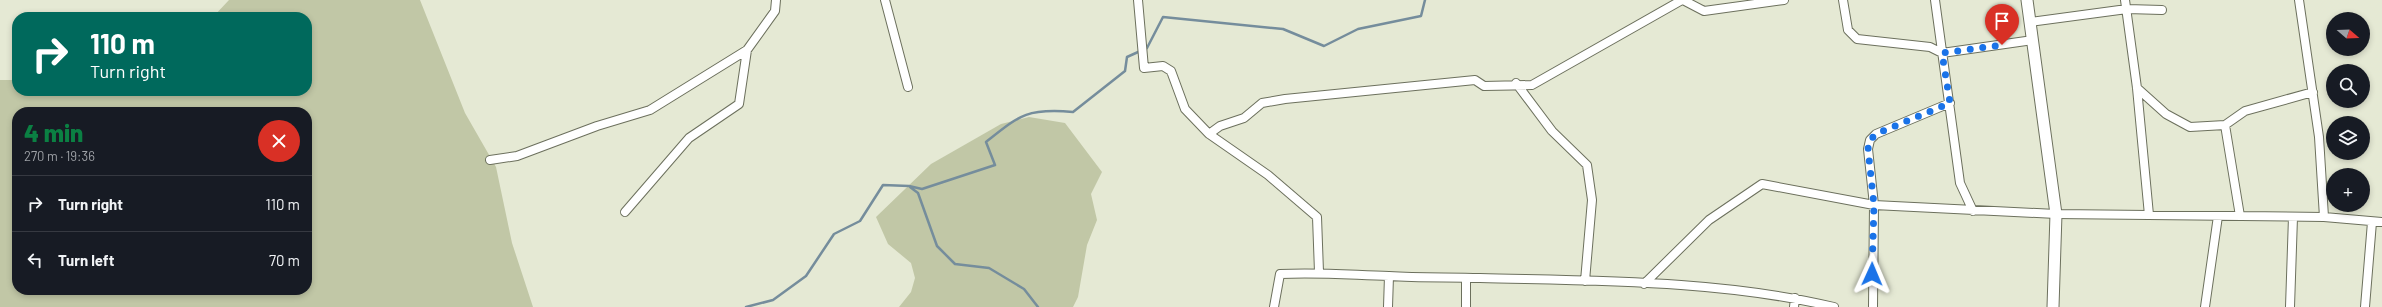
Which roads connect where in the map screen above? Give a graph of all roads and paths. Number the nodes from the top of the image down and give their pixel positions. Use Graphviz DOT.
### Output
graph roads {
  1 [pos="776,0"];
  2 [pos="885,0"];
  3 [pos="1138,0"];
  4 [pos="1682,0"];
  5 [pos="1784,0"];
  6 [pos="1843,0"];
  7 [pos="1935,0"];
  8 [pos="2027,0"];
  9 [pos="2125,0"];
  10 [pos="2299,0"];
  11 [pos="2127,9"];
  12 [pos="2162,10"];
  13 [pos="2030,22"];
  14 [pos="2033,40"];
  15 [pos="747,50"];
  16 [pos="1942,53"];
  17 [pos="1516,84"];
  18 [pos="908,88"];
  19 [pos="2137,88"];
  20 [pos="2313,92"];
  21 [pos="1950,103"];
  22 [pos="2225,125"];
  23 [pos="1209,134"];
  24 [pos="490,160"];
  25 [pos="1874,205"];
  26 [pos="1973,211"];
  27 [pos="625,212"];
  28 [pos="2056,214"];
  29 [pos="2149,215"];
  30 [pos="2218,216"];
  31 [pos="2240,216"];
  32 [pos="2293,217"];
  33 [pos="2324,217"];
  34 [pos="2372,222"];
  35 [pos="2382,222"];
  36 [pos="1319,272"];
  37 [pos="1389,276"];
  38 [pos="1466,278"];
  39 [pos="1585,281"];
  40 [pos="1644,284"];
  41 [pos="1795,298"];
  42 [pos="1274,307"];
  43 [pos="1388,307"];
  44 [pos="1466,307"];
  45 [pos="1794,307"];
  46 [pos="1834,307"];
  47 [pos="1873,307"];
  48 [pos="2053,307"];
  49 [pos="2205,307"];
  50 [pos="2290,307"];
  51 [pos="2365,307"];
  1 -- 15 [label="street"];
  2 -- 18 [label="street"];
  3 -- 23 [label="street"];
  4 -- 5 [label="street"];
  4 -- 17 [label="street"];
  6 -- 16 [label="street"];
  7 -- 16 [label="street"];
  8 -- 13 [label="street"];
  9 -- 11 [label="street"];
  10 -- 20 [label="street"];
  11 -- 12 [label="street"];
  11 -- 13 [label="street"];
  11 -- 19 [label="street"];
  13 -- 14 [label="street"];
  14 -- 16 [label="street"];
  14 -- 28 [label="street"];
  15 -- 24 [label="street"];
  15 -- 27 [label="street"];
  16 -- 21 [label="street"];
  17 -- 23 [label="street"];
  17 -- 39 [label="street"];
  19 -- 22 [label="street"];
  19 -- 29 [label="street"];
  20 -- 22 [label="street"];
  20 -- 33 [label="street"];
  21 -- 25 [label="street"];
  21 -- 26 [label="street"];
  22 -- 31 [label="street"];
  23 -- 36 [label="street"];
  25 -- 26 [label="street"];
  25 -- 40 [label="street"];
  25 -- 47 [label="street"];
  26 -- 28 [label="street"];
  28 -- 29 [label="street"];
  28 -- 48 [label="street"];
  29 -- 30 [label="street"];
  30 -- 31 [label="street"];
  30 -- 49 [label="street"];
  31 -- 32 [label="street"];
  32 -- 33 [label="street"];
  32 -- 50 [label="street"];
  33 -- 34 [label="street"];
  34 -- 35 [label="street"];
  34 -- 51 [label="street"];
  36 -- 37 [label="street"];
  36 -- 42 [label="street"];
  37 -- 38 [label="street"];
  37 -- 43 [label="street"];
  38 -- 39 [label="street"];
  38 -- 44 [label="street"];
  39 -- 40 [label="street"];
  40 -- 41 [label="street"];
  41 -- 45 [label="street"];
  41 -- 46 [label="street"];
}
